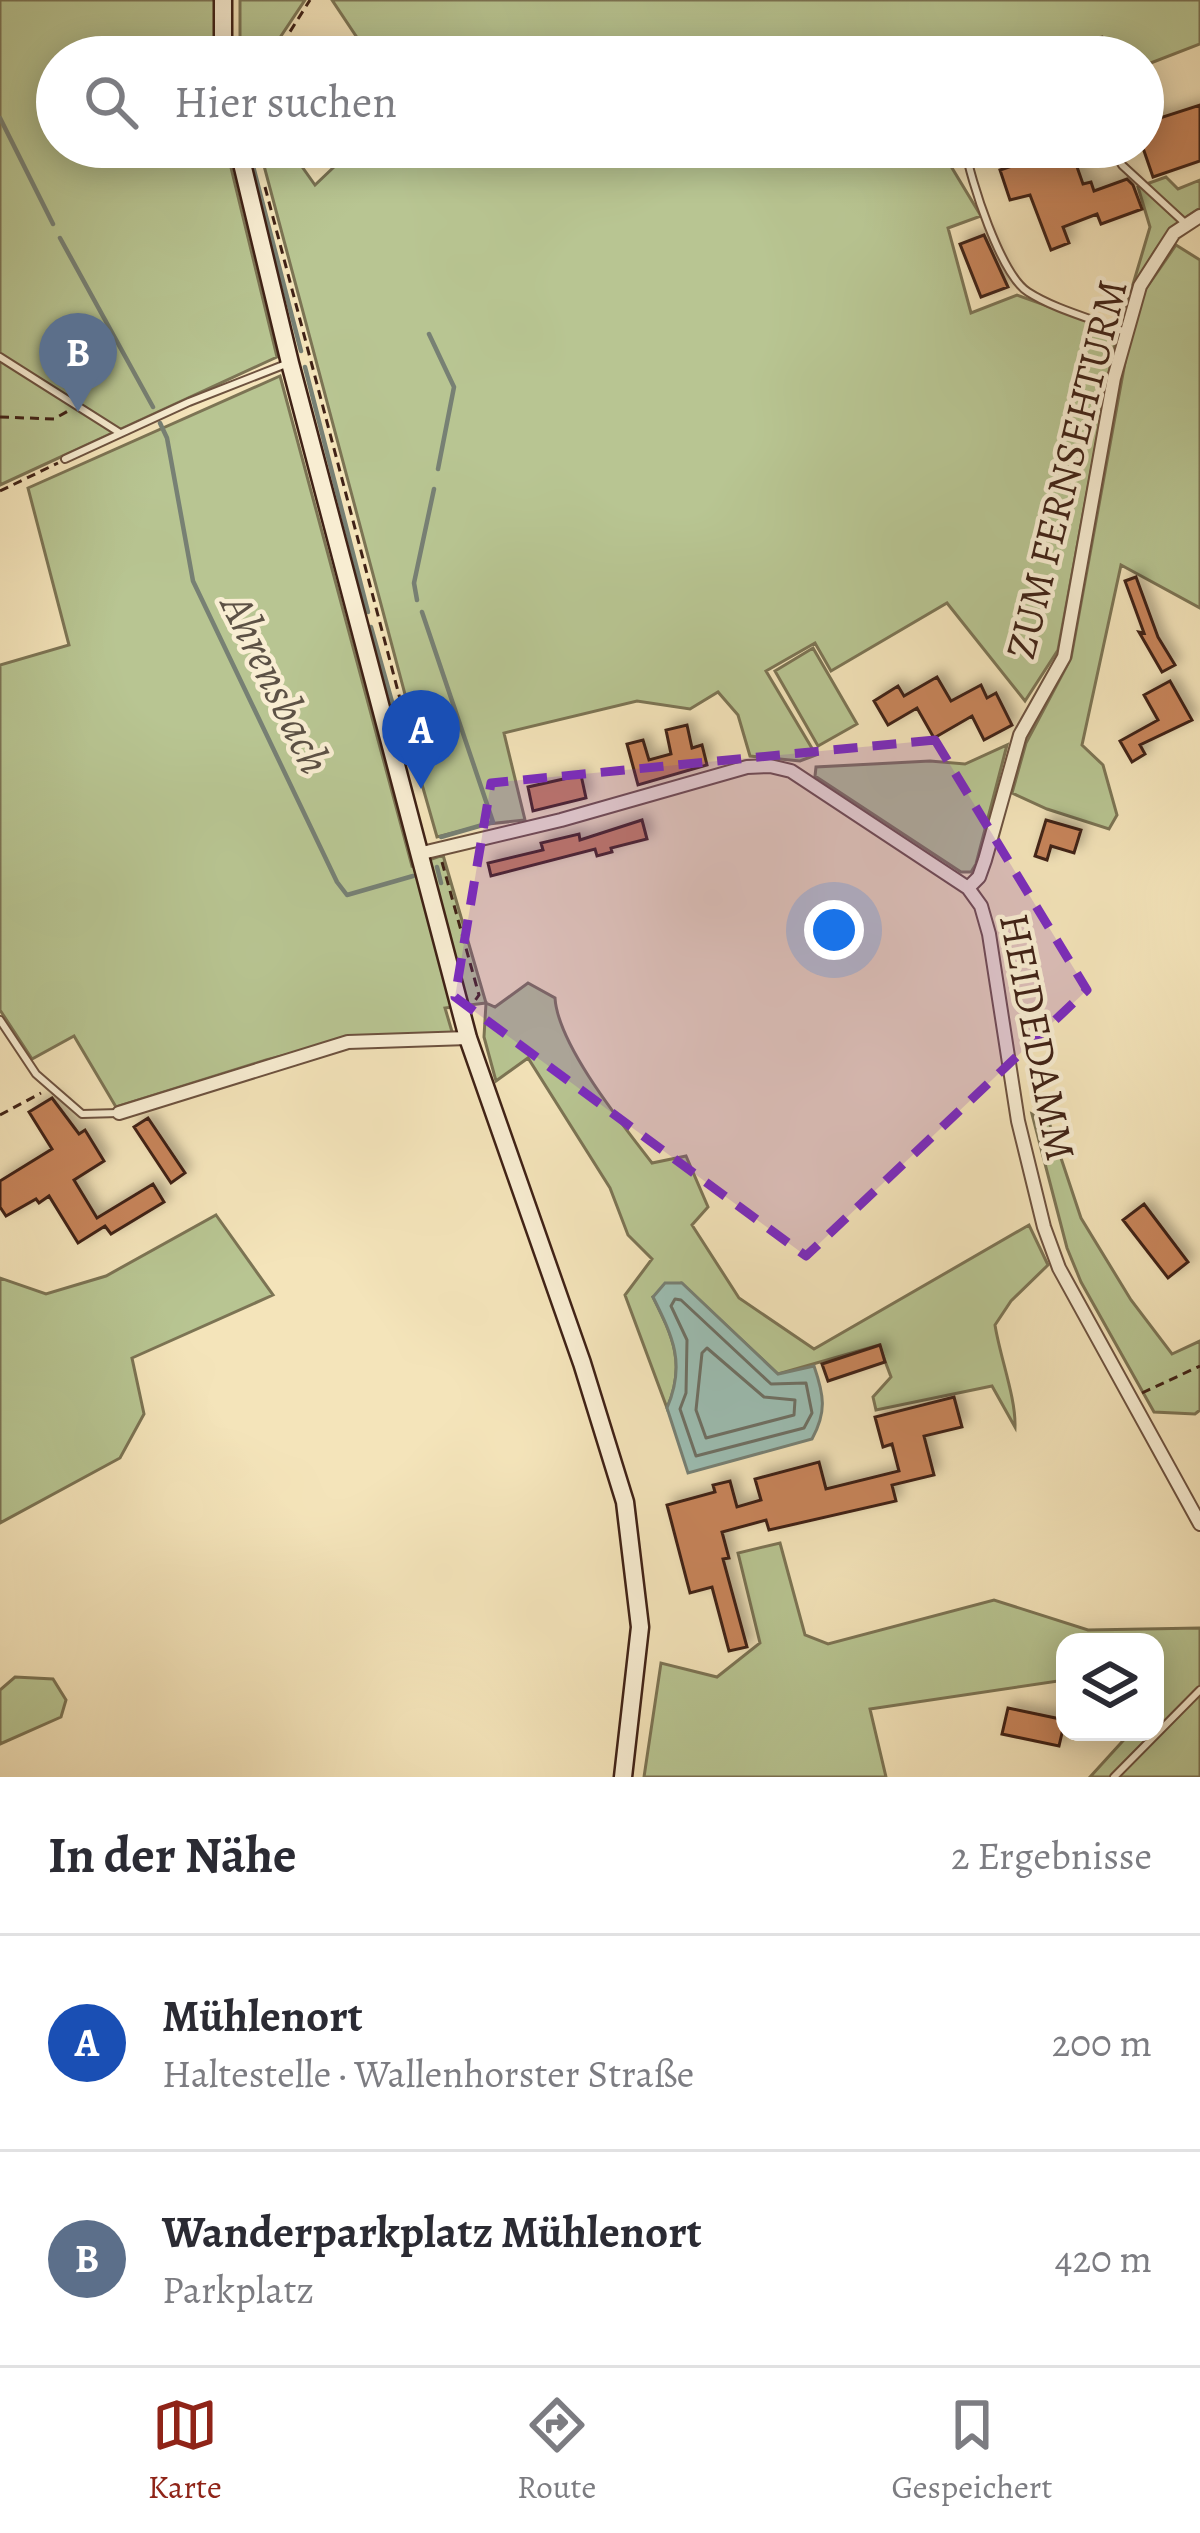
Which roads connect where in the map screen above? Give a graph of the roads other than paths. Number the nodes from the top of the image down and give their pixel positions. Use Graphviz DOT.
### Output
graph roads {
  1 [pos="223,0"];
  2 [pos="223,36"];
  3 [pos="243,168"];
  4 [pos="968,168"];
  5 [pos="1125,168"];
  6 [pos="1200,216"];
  7 [pos="1186,224"];
  8 [pos="1125,332"];
  9 [pos="0,357"];
  10 [pos="290,363"];
  11 [pos="119,433"];
  12 [pos="65,459"];
  13 [pos="428,851"];
  14 [pos="968,887"];
  15 [pos="0,1020"];
  16 [pos="468,1038"];
  17 [pos="119,1113"];
  18 [pos="1200,1524"];
  19 [pos="1200,1690"];
  20 [pos="623,1777"];
  21 [pos="1114,1777"];
  1 -- 2 [label="main road"];
  3 -- 10 [label="main road"];
  4 -- 8 [label="lane"];
  5 -- 7 [label="lane"];
  6 -- 7 [label="street, ZUM FERNSEHTURM"];
  7 -- 8 [label="street, ZUM FERNSEHTURM"];
  8 -- 14 [label="street, ZUM FERNSEHTURM"];
  9 -- 11 [label="lane"];
  10 -- 11 [label="lane"];
  10 -- 13 [label="main road"];
  11 -- 12 [label="lane"];
  13 -- 14 [label="street, HEIDEDAMM"];
  13 -- 16 [label="main road"];
  14 -- 18 [label="street, HEIDEDAMM"];
  15 -- 17 [label="lane"];
  16 -- 17 [label="street"];
  16 -- 20 [label="main road"];
  19 -- 21 [label="lane"];
}
